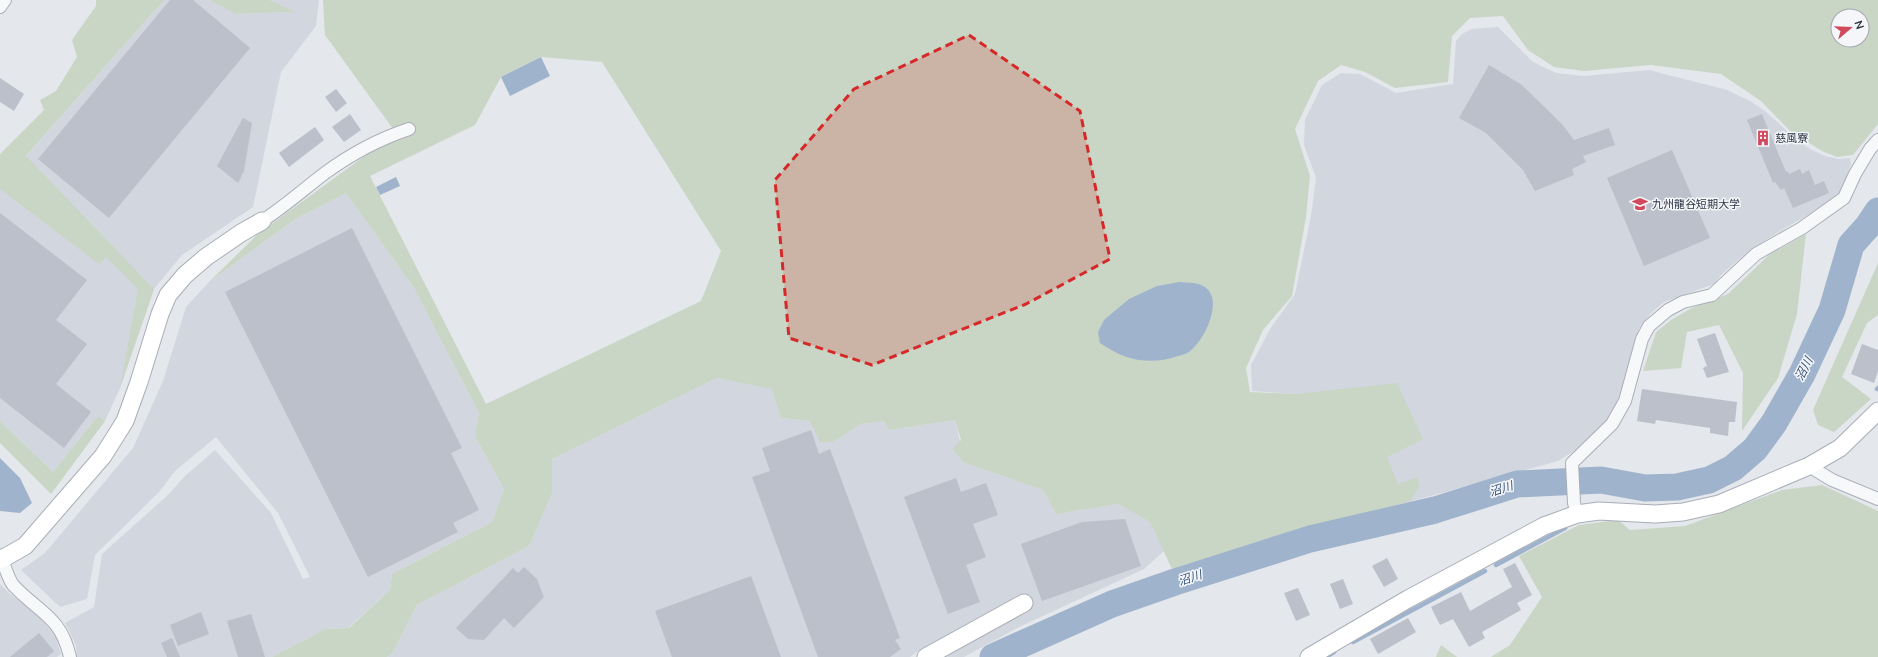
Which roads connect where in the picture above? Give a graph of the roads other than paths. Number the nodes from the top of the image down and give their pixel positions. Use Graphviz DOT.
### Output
graph roads {
  1 [pos="5,0"];
  2 [pos="0,7"];
  3 [pos="409,129"];
  4 [pos="1878,140"];
  5 [pos="262,221"];
  6 [pos="1878,411"];
  7 [pos="1809,466"];
  8 [pos="1878,499"];
  9 [pos="1576,508"];
  10 [pos="1,558"];
  11 [pos="1024,603"];
  12 [pos="70,657"];
  13 [pos="926,657"];
  14 [pos="1309,657"];
  1 -- 2 [label="street"];
  3 -- 5 [label="street"];
  4 -- 9 [label="street"];
  5 -- 10 [label="street"];
  6 -- 7 [label="street"];
  7 -- 8 [label="street"];
  7 -- 9 [label="street"];
  9 -- 14 [label="street"];
  10 -- 12 [label="street"];
  11 -- 13 [label="street"];
}
